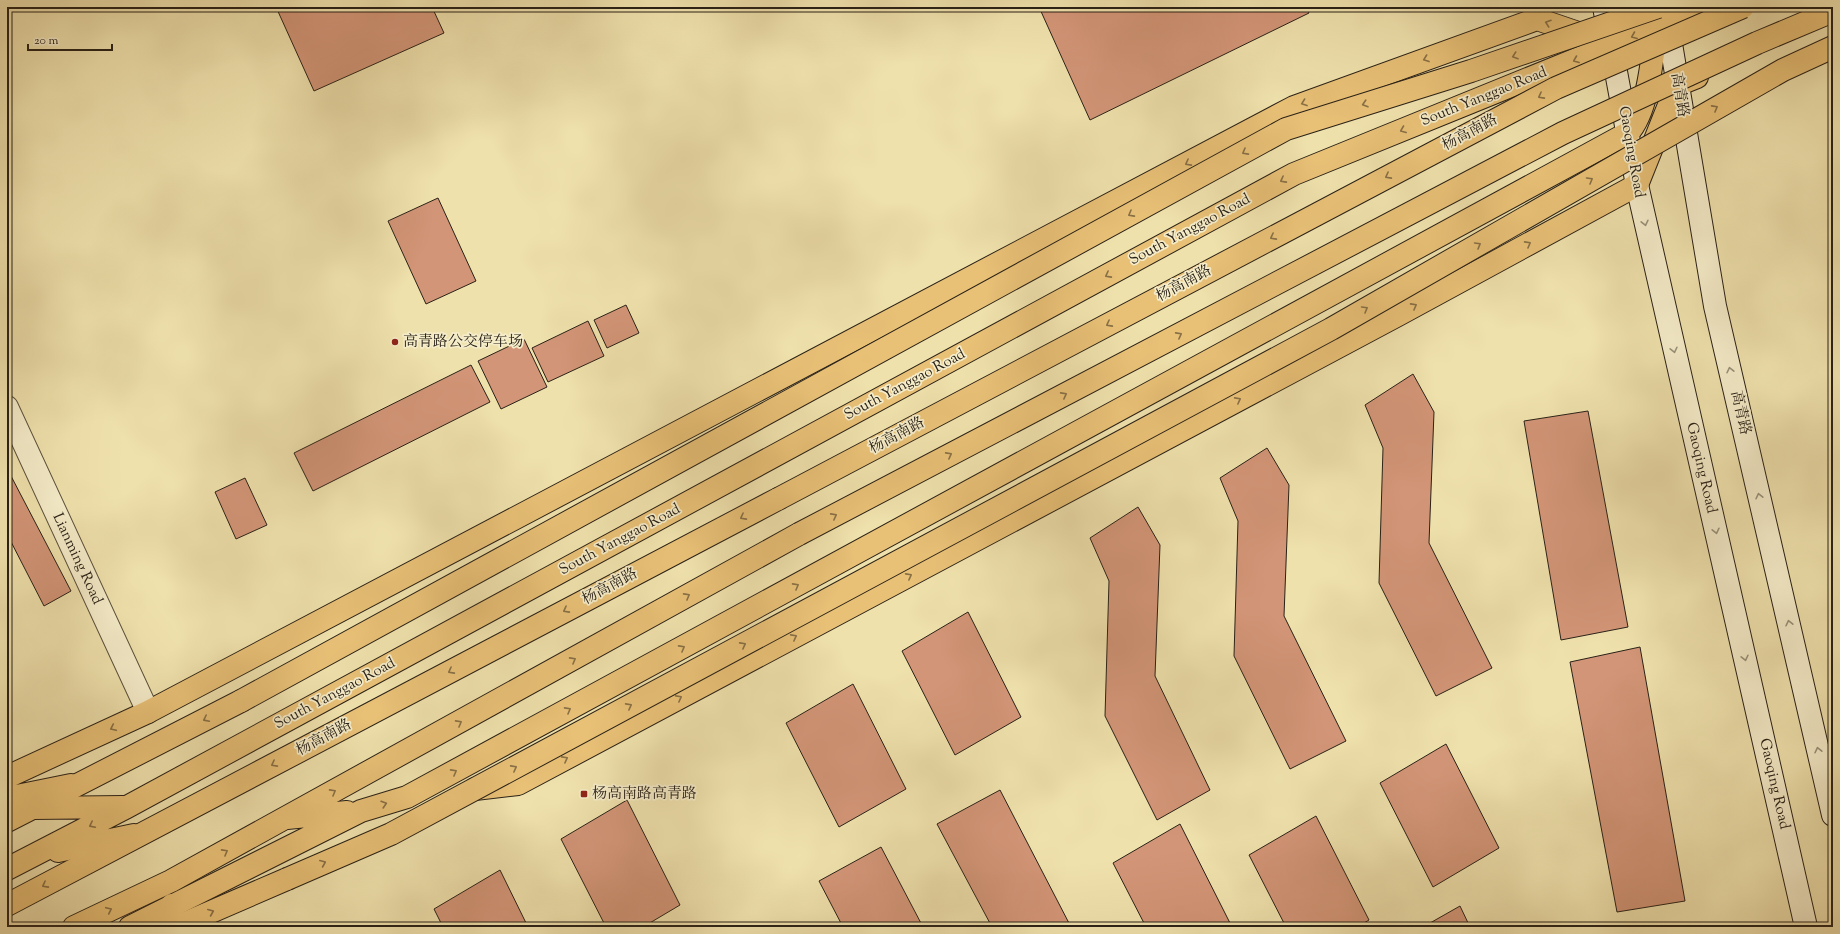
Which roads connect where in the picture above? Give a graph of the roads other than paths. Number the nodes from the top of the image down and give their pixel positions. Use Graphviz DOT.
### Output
graph roads {
  1 [pos="1604,7"];
  2 [pos="1704,7"];
  3 [pos="1727,7"];
  4 [pos="1743,7"];
  5 [pos="1833,11"];
  6 [pos="1662,18"];
  7 [pos="1833,22"];
  8 [pos="1612,45"];
  9 [pos="1833,47"];
  10 [pos="1677,85"];
  11 [pos="1628,133"];
  12 [pos="1637,185"];
  13 [pos="7,407"];
  14 [pos="148,712"];
  15 [pos="7,777"];
  16 [pos="80,784"];
  17 [pos="407,797"];
  18 [pos="7,798"];
  19 [pos="127,807"];
  20 [pos="32,808"];
  21 [pos="361,811"];
  22 [pos="1833,815"];
  23 [pos="287,818"];
  24 [pos="7,821"];
  25 [pos="144,832"];
  26 [pos="30,857"];
  27 [pos="7,869"];
  28 [pos="7,905"];
  29 [pos="172,905"];
  30 [pos="74,927"];
  31 [pos="130,927"];
  32 [pos="158,927"];
  33 [pos="176,927"];
  34 [pos="1806,927"];
  1 -- 8 [label="main road, Gaoqing Road"];
  2 -- 6 [label="main road, South Yanggao Road"];
  3 -- 6 [label="main road"];
  4 -- 25 [label="main road, 杨高南路, one-way, bridge"];
  23 -- 5 [label="main road, one-way, bridge"];
  6 -- 8 [label="main road, South Yanggao Road, one-way"];
  6 -- 10 [label="main road, 高青路"];
  6 -- 11 [label="main road"];
  6 -- 12 [label="main road"];
  6 -- 16 [label="main road, one-way, bridge"];
  7 -- 10 [label="main road"];
  8 -- 11 [label="main road, Gaoqing Road"];
  8 -- 14 [label="main road, one-way"];
  8 -- 19 [label="main road, South Yanggao Road, one-way"];
  33 -- 9 [label="main road, one-way, bridge"];
  10 -- 12 [label="main road"];
  22 -- 10 [label="main road, 高青路, one-way"];
  11 -- 12 [label="main road, Gaoqing Road"];
  17 -- 11 [label="main road, one-way"];
  17 -- 12 [label="main road, one-way"];
  12 -- 34 [label="main road, Gaoqing Road, one-way"];
  13 -- 14 [label="main road, Lianming Road"];
  14 -- 15 [label="main road, one-way"];
  16 -- 18 [label="main road"];
  16 -- 20 [label="main road"];
  21 -- 17 [label="main road, one-way"];
  19 -- 20 [label="main road"];
  19 -- 26 [label="main road, 杨高南路, one-way"];
  20 -- 24 [label="main road"];
  21 -- 23 [label="main road"];
  21 -- 29 [label="main road"];
  30 -- 23 [label="main road, one-way"];
  25 -- 26 [label="main road, 杨高南路"];
  25 -- 28 [label="main road, 杨高南路, one-way"];
  26 -- 27 [label="main road, 杨高南路"];
  29 -- 31 [label="main road"];
  29 -- 32 [label="main road"];
}
